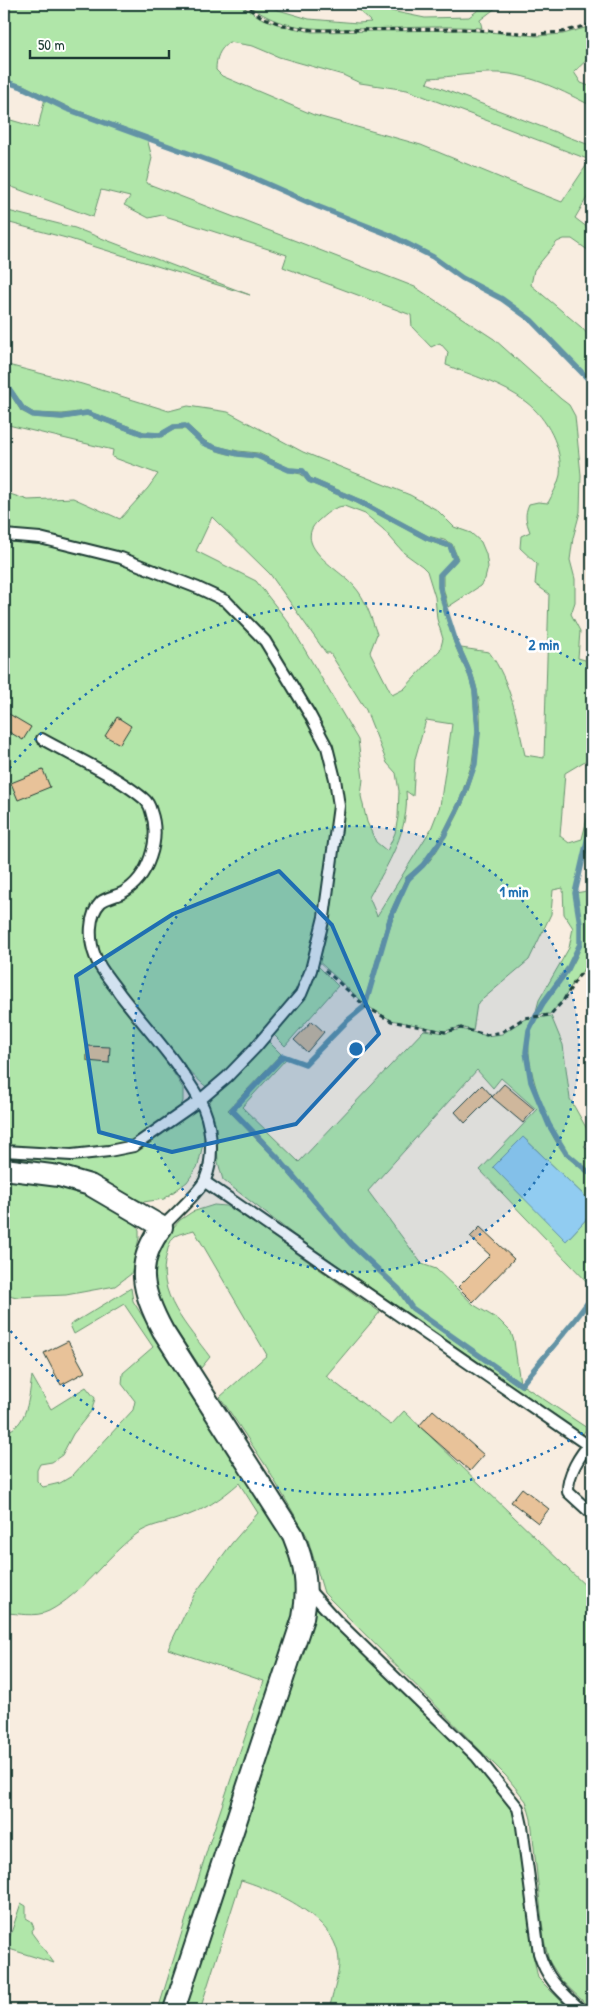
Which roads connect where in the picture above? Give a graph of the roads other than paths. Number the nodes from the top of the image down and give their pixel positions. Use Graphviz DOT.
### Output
graph roads {
  1 [pos="4,535"];
  2 [pos="42,739"];
  3 [pos="200,1100"];
  4 [pos="4,1151"];
  5 [pos="4,1169"];
  6 [pos="205,1182"];
  7 [pos="162,1227"];
  8 [pos="590,1444"];
  9 [pos="592,1514"];
  10 [pos="306,1587"];
  11 [pos="174,2010"];
  12 [pos="581,2010"];
  1 -- 3 [label="lane"];
  2 -- 3 [label="lane"];
  3 -- 4 [label="lane"];
  3 -- 6 [label="lane"];
  5 -- 7 [label="street"];
  6 -- 7 [label="lane"];
  6 -- 8 [label="lane"];
  7 -- 10 [label="street"];
  8 -- 9 [label="lane"];
  10 -- 11 [label="street"];
  10 -- 12 [label="lane"];
}
